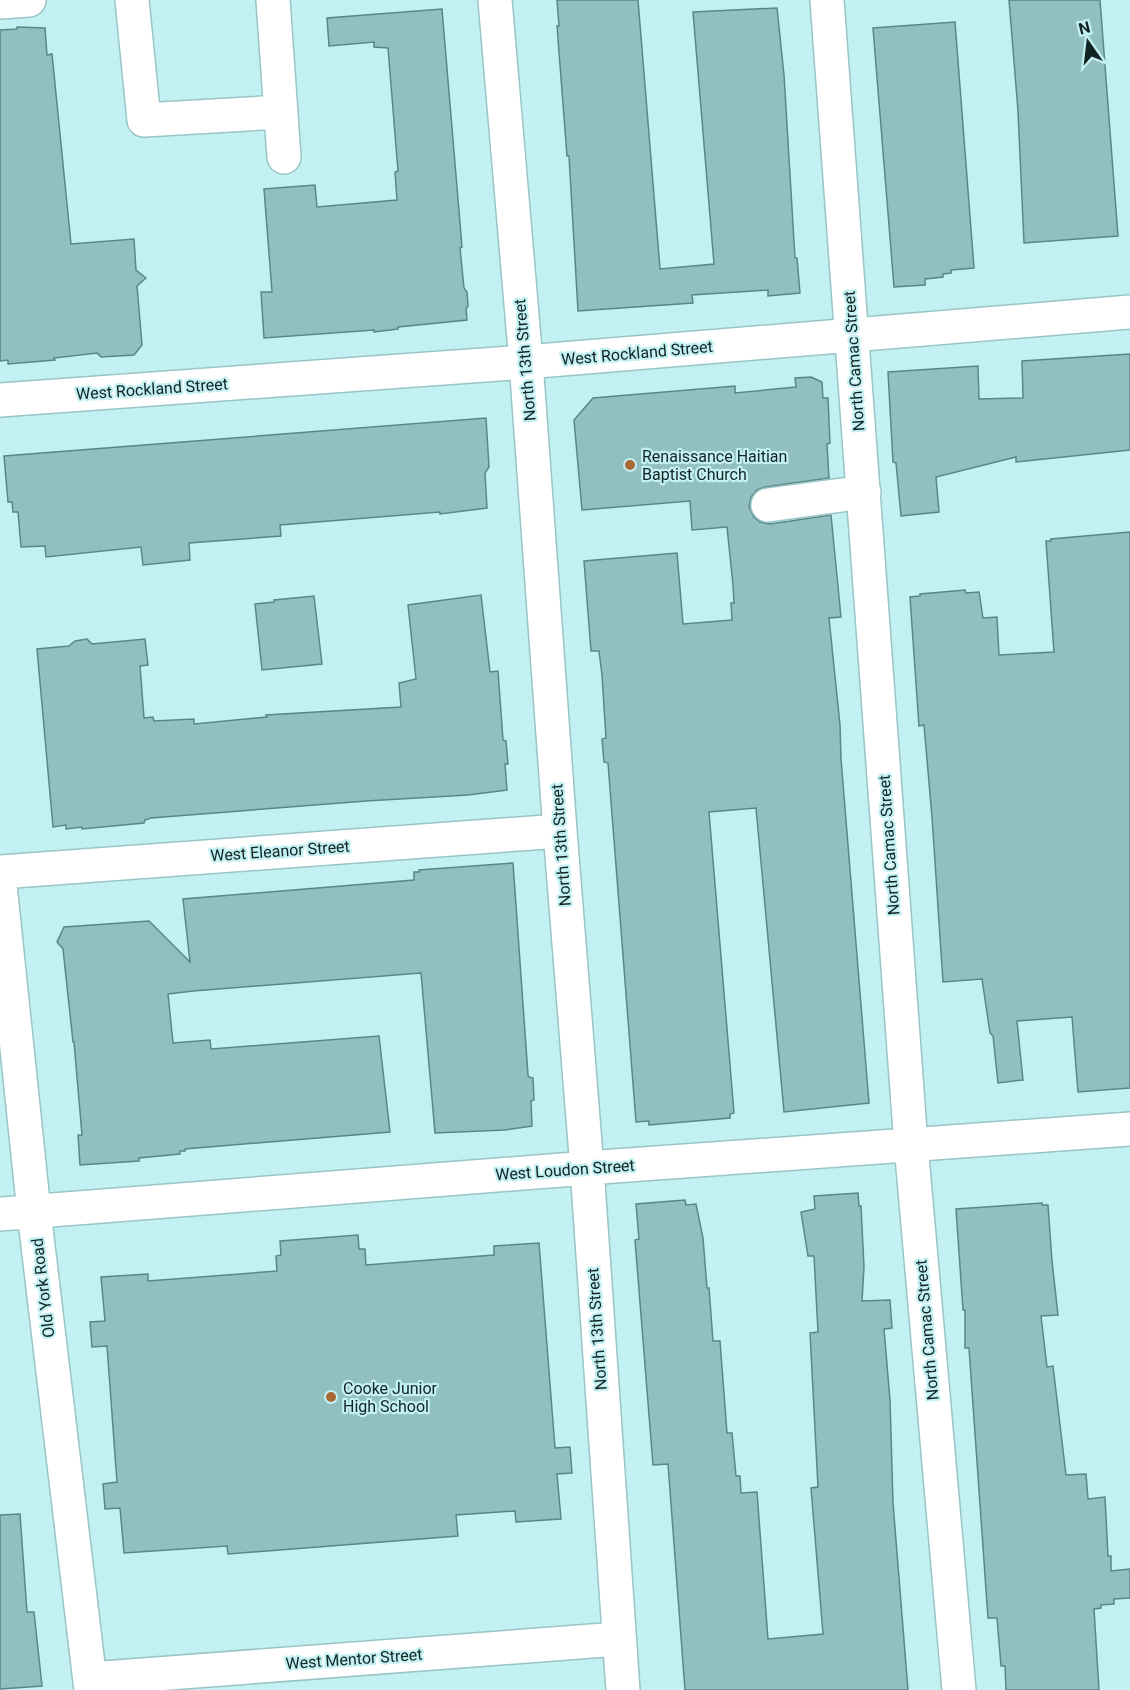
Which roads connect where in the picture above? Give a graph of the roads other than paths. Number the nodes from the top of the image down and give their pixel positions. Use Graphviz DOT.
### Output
graph roads {
  1 [pos="29,0"];
  2 [pos="132,0"];
  3 [pos="273,0"];
  4 [pos="495,0"];
  5 [pos="827,0"];
  6 [pos="0,2"];
  7 [pos="281,112"];
  8 [pos="284,158"];
  9 [pos="1130,312"];
  10 [pos="853,335"];
  11 [pos="526,362"];
  12 [pos="0,400"];
  13 [pos="864,492"];
  14 [pos="768,505"];
  15 [pos="560,831"];
  16 [pos="0,872"];
  17 [pos="0,885"];
  18 [pos="1130,1130"];
  19 [pos="911,1145"];
  20 [pos="586,1168"];
  21 [pos="34,1212"];
  22 [pos="0,1214"];
  23 [pos="618,1639"];
  24 [pos="91,1684"];
  25 [pos="623,1690"];
  26 [pos="959,1690"];
  1 -- 6 [label="street"];
  2 -- 7 [label="street"];
  3 -- 7 [label="street"];
  4 -- 11 [label="street, North 13th Street"];
  5 -- 10 [label="street, North Camac Street"];
  7 -- 8 [label="street"];
  9 -- 10 [label="street, West Rockland Street"];
  10 -- 11 [label="street, West Rockland Street"];
  10 -- 13 [label="street, North Camac Street"];
  11 -- 12 [label="street, West Rockland Street"];
  11 -- 15 [label="street, North 13th Street"];
  13 -- 14 [label="street"];
  13 -- 19 [label="street, North Camac Street"];
  15 -- 16 [label="street, West Eleanor Street"];
  15 -- 20 [label="street, North 13th Street"];
  17 -- 21 [label="street, Old York Road"];
  18 -- 19 [label="street, West Loudon Street"];
  19 -- 20 [label="street, West Loudon Street"];
  19 -- 26 [label="street, North Camac Street"];
  20 -- 21 [label="street, West Loudon Street"];
  20 -- 23 [label="street, North 13th Street"];
  21 -- 22 [label="street, West Loudon Street"];
  21 -- 24 [label="street, Old York Road"];
  23 -- 24 [label="street, West Mentor Street"];
  23 -- 25 [label="street, North 13th Street"];
}
